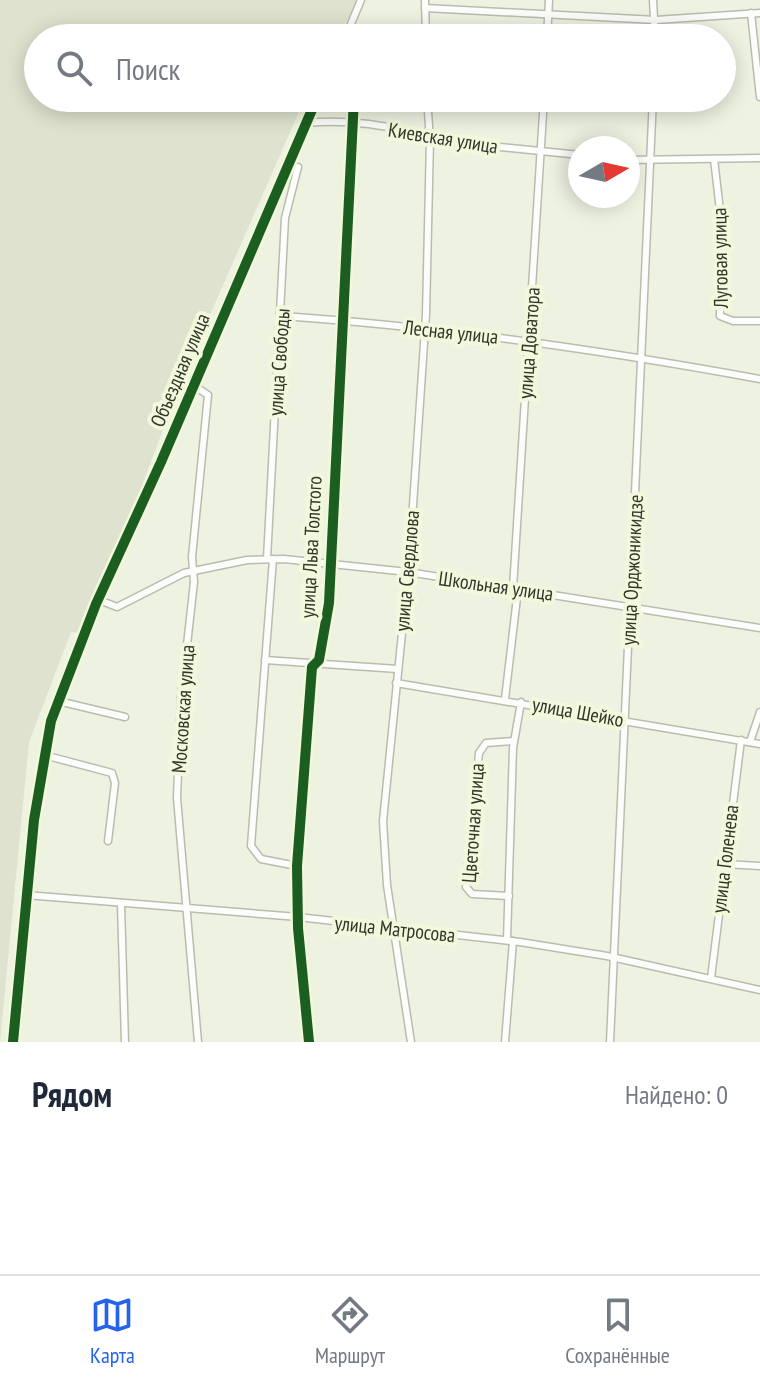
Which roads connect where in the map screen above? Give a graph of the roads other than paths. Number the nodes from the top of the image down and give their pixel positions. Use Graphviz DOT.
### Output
graph roads {
  1 [pos="361,0"];
  2 [pos="549,0"];
  3 [pos="653,0"];
  4 [pos="425,4"];
  5 [pos="549,13"];
  6 [pos="751,13"];
  7 [pos="760,13"];
  8 [pos="656,20"];
  9 [pos="351,24"];
  10 [pos="426,24"];
  11 [pos="548,24"];
  12 [pos="656,24"];
  13 [pos="760,97"];
  14 [pos="310,112"];
  15 [pos="353,112"];
  16 [pos="428,112"];
  17 [pos="543,112"];
  18 [pos="652,112"];
  19 [pos="305,123"];
  20 [pos="353,125"];
  21 [pos="430,140"];
  22 [pos="541,151"];
  23 [pos="568,154"];
  24 [pos="760,158"];
  25 [pos="714,159"];
  26 [pos="640,160"];
  27 [pos="650,160"];
  28 [pos="298,167"];
  29 [pos="269,207"];
  30 [pos="285,218"];
  31 [pos="282,316"];
  32 [pos="341,320"];
  33 [pos="760,321"];
  34 [pos="424,329"];
  35 [pos="530,340"];
  36 [pos="643,357"];
  37 [pos="760,379"];
  38 [pos="193,385"];
  39 [pos="270,559"];
  40 [pos="329,562"];
  41 [pos="193,571"];
  42 [pos="408,572"];
  43 [pos="516,588"];
  44 [pos="99,600"];
  45 [pos="631,606"];
  46 [pos="760,628"];
  47 [pos="265,660"];
  48 [pos="314,664"];
  49 [pos="398,669"];
  50 [pos="396,683"];
  51 [pos="505,699"];
  52 [pos="58,701"];
  53 [pos="521,702"];
  54 [pos="760,712"];
  55 [pos="125,717"];
  56 [pos="625,719"];
  57 [pos="741,740"];
  58 [pos="514,741"];
  59 [pos="750,742"];
  60 [pos="760,744"];
  61 [pos="44,755"];
  62 [pos="108,841"];
  63 [pos="724,864"];
  64 [pos="297,866"];
  65 [pos="760,866"];
  66 [pos="26,895"];
  67 [pos="509,896"];
  68 [pos="121,904"];
  69 [pos="185,909"];
  70 [pos="298,917"];
  71 [pos="393,930"];
  72 [pos="510,941"];
  73 [pos="614,958"];
  74 [pos="711,978"];
  75 [pos="760,990"];
  76 [pos="13,1042"];
  77 [pos="125,1042"];
  78 [pos="198,1042"];
  79 [pos="309,1042"];
  80 [pos="411,1042"];
  81 [pos="505,1042"];
  82 [pos="610,1042"];
  1 -- 9 [label="street"];
  2 -- 5 [label="street"];
  3 -- 8 [label="street"];
  4 -- 5 [label="street"];
  4 -- 10 [label="street"];
  5 -- 8 [label="street"];
  5 -- 11 [label="street"];
  6 -- 7 [label="street"];
  6 -- 8 [label="street"];
  6 -- 13 [label="street"];
  8 -- 12 [label="street"];
  14 -- 19 [label="street, Объездная улица"];
  15 -- 20 [label="street, улица Льва Толстого"];
  16 -- 21 [label="street, улица Свердлова"];
  17 -- 22 [label="street, улица Доватора"];
  18 -- 27 [label="street, улица Орджоникидзе"];
  19 -- 20 [label="street, Киевская улица"];
  19 -- 29 [label="street, Объездная улица"];
  20 -- 21 [label="street, Киевская улица"];
  20 -- 32 [label="street, улица Льва Толстого"];
  21 -- 22 [label="street, Киевская улица"];
  21 -- 34 [label="street, улица Свердлова"];
  22 -- 23 [label="street, Киевская улица"];
  22 -- 35 [label="street, улица Доватора"];
  24 -- 25 [label="street"];
  25 -- 27 [label="street"];
  25 -- 33 [label="street, Луговая улица"];
  26 -- 27 [label="street"];
  27 -- 36 [label="street, улица Орджоникидзе"];
  28 -- 30 [label="street, улица Свободы"];
  29 -- 30 [label="street"];
  29 -- 38 [label="street, Объездная улица"];
  30 -- 31 [label="street, улица Свободы"];
  31 -- 32 [label="street, Лесная улица"];
  31 -- 39 [label="street, улица Свободы"];
  32 -- 34 [label="street, Лесная улица"];
  32 -- 40 [label="street, улица Льва Толстого"];
  34 -- 35 [label="street, Лесная улица"];
  34 -- 42 [label="street, улица Свердлова"];
  35 -- 36 [label="street, Лесная улица"];
  35 -- 43 [label="street, улица Доватора"];
  36 -- 37 [label="street, Лесная улица"];
  36 -- 45 [label="street, улица Орджоникидзе"];
  38 -- 41 [label="street, Московская улица"];
  38 -- 44 [label="street, Объездная улица"];
  39 -- 40 [label="street, Школьная улица"];
  39 -- 41 [label="street, Школьная улица"];
  39 -- 47 [label="street, улица Свободы"];
  40 -- 42 [label="street, Школьная улица"];
  40 -- 48 [label="street, улица Льва Толстого"];
  41 -- 44 [label="street, Школьная улица"];
  41 -- 69 [label="street, Московская улица"];
  42 -- 43 [label="street, Школьная улица"];
  42 -- 49 [label="street, улица Свердлова"];
  43 -- 45 [label="street, Школьная улица"];
  43 -- 51 [label="street, улица Доватора"];
  44 -- 52 [label="street, Объездная улица"];
  45 -- 46 [label="street, Школьная улица"];
  45 -- 56 [label="street, улица Орджоникидзе"];
  47 -- 48 [label="street"];
  47 -- 64 [label="street, улица Свободы"];
  48 -- 49 [label="street"];
  48 -- 64 [label="street, улица Льва Толстого"];
  49 -- 50 [label="street, улица Свердлова"];
  50 -- 51 [label="street, улица Шейко"];
  50 -- 71 [label="street, улица Свердлова"];
  51 -- 53 [label="street, улица Шейко"];
  52 -- 55 [label="street"];
  52 -- 61 [label="street, Объездная улица"];
  53 -- 56 [label="street, улица Шейко"];
  53 -- 58 [label="street"];
  54 -- 59 [label="street"];
  56 -- 57 [label="street, улица Шейко"];
  56 -- 73 [label="street, улица Орджоникидзе"];
  57 -- 59 [label="street, улица Шейко"];
  57 -- 63 [label="street, улица Голенева"];
  58 -- 67 [label="street"];
  58 -- 67 [label="street, Цветочная улица"];
  59 -- 60 [label="street, улица Шейко"];
  61 -- 62 [label="street"];
  61 -- 66 [label="street, Объездная улица"];
  63 -- 65 [label="street"];
  63 -- 74 [label="street, улица Голенева"];
  64 -- 70 [label="street, улица Льва Толстого"];
  66 -- 68 [label="street, улица Матросова"];
  66 -- 76 [label="street, Объездная улица"];
  67 -- 72 [label="street"];
  68 -- 69 [label="street, улица Матросова"];
  68 -- 77 [label="street"];
  69 -- 70 [label="street, улица Матросова"];
  69 -- 78 [label="street, Московская улица"];
  70 -- 71 [label="street, улица Матросова"];
  70 -- 79 [label="street, улица Льва Толстого"];
  71 -- 72 [label="street, улица Матросова"];
  71 -- 80 [label="street, улица Свердлова"];
  72 -- 73 [label="street, улица Матросова"];
  72 -- 81 [label="street"];
  73 -- 74 [label="street, улица Матросова"];
  73 -- 82 [label="street, улица Орджоникидзе"];
  74 -- 75 [label="street, улица Матросова"];
}
